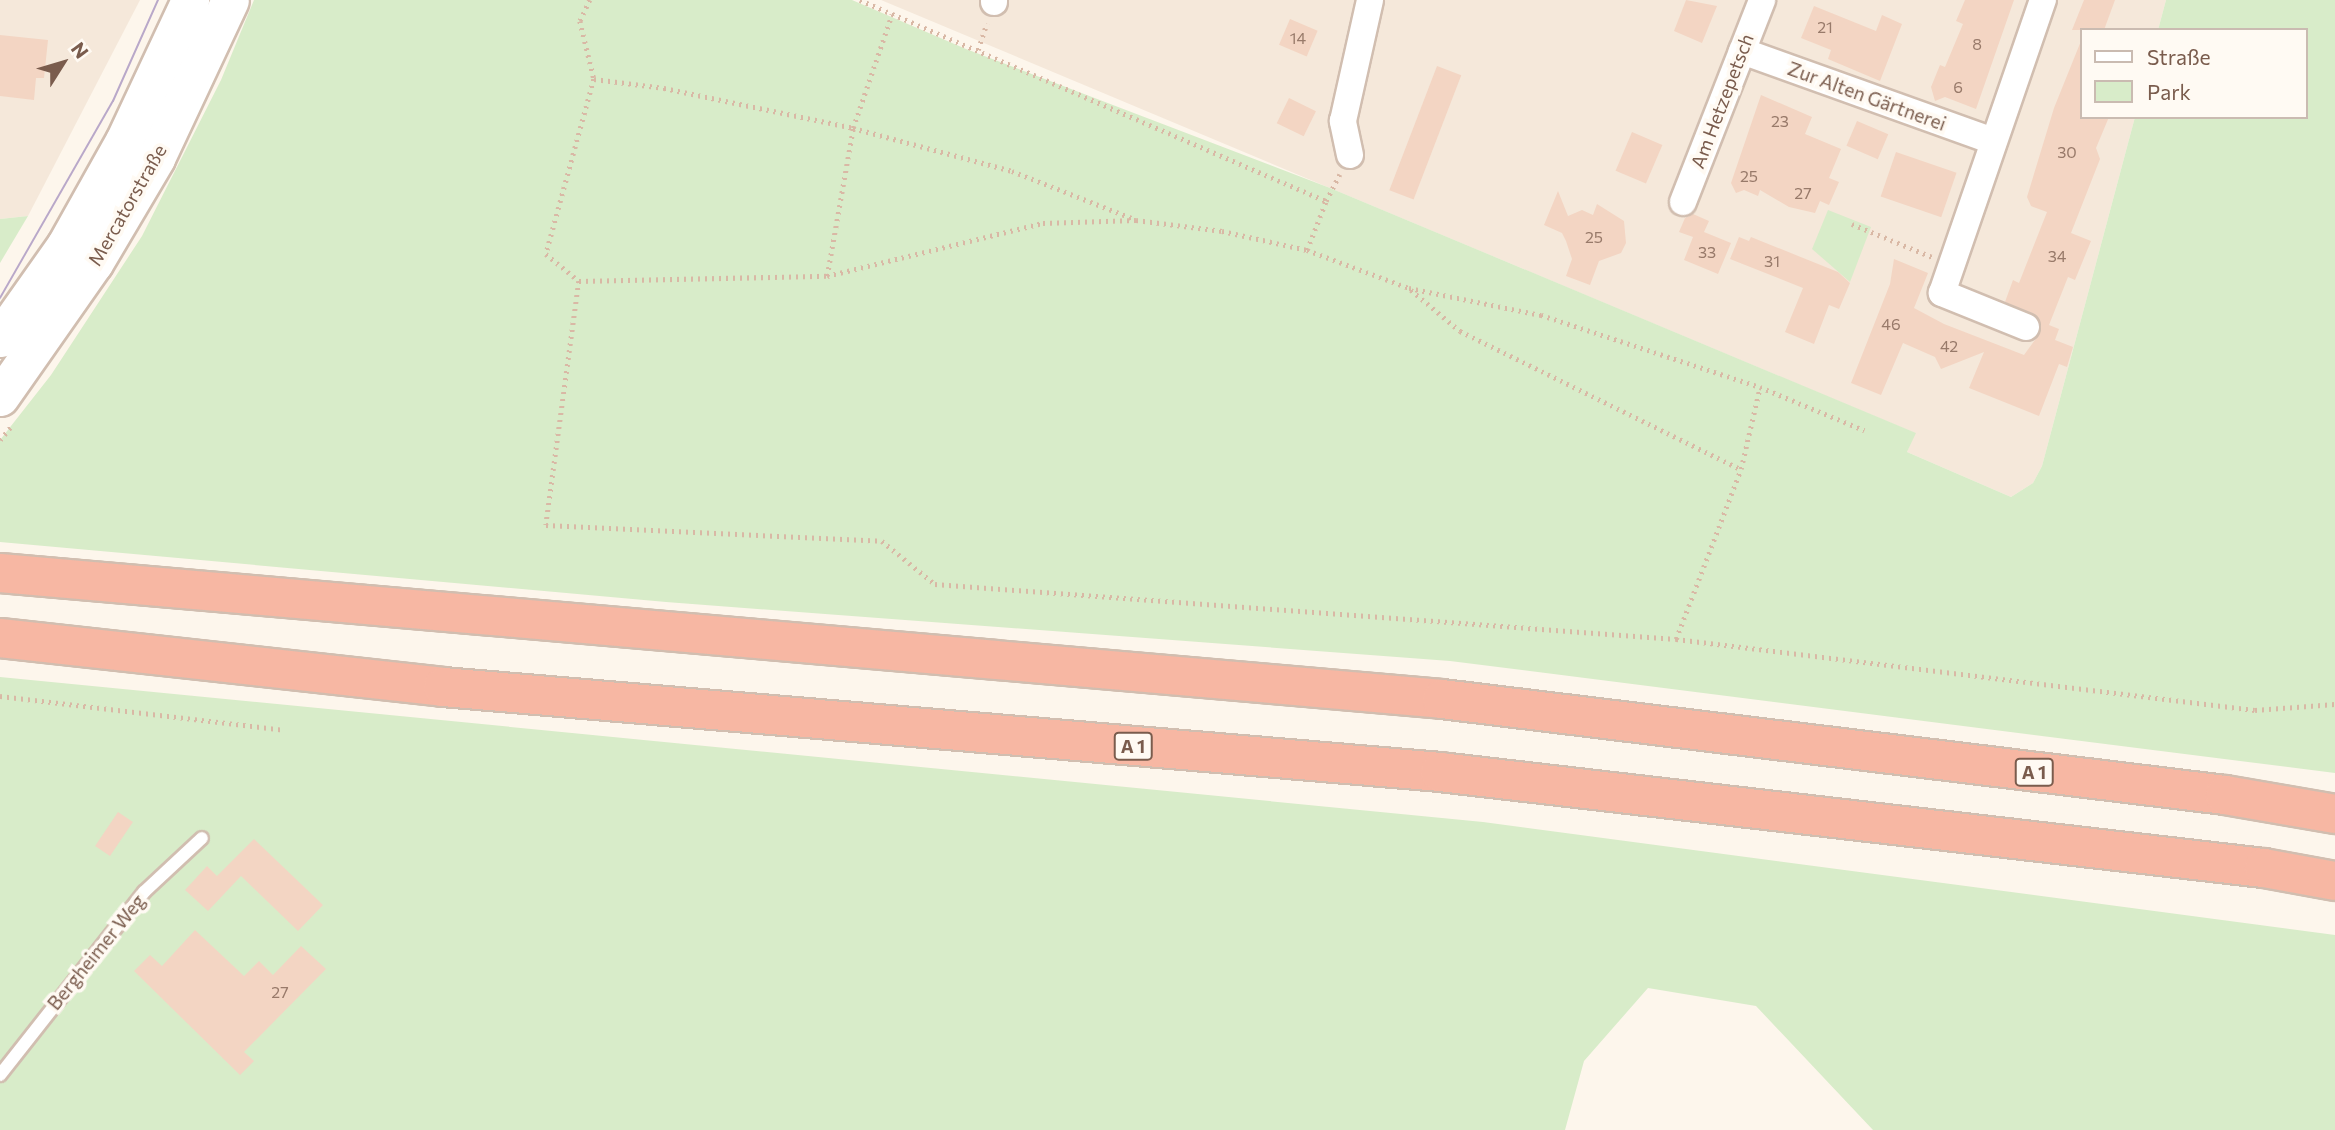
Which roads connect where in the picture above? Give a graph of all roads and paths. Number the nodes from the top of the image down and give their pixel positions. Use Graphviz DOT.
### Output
graph roads {
  1 [pos="230,0"];
  2 [pos="590,0"];
  3 [pos="860,0"];
  4 [pos="1370,0"];
  5 [pos="1762,0"];
  6 [pos="2043,0"];
  7 [pos="188,4"];
  8 [pos="892,14"];
  9 [pos="1742,51"];
  10 [pos="594,79"];
  11 [pos="853,128"];
  12 [pos="1993,141"];
  13 [pos="1350,155"];
  14 [pos="1326,201"];
  15 [pos="1683,202"];
  16 [pos="1136,220"];
  17 [pos="1852,224"];
  18 [pos="1307,250"];
  19 [pos="1952,265"];
  20 [pos="827,276"];
  21 [pos="579,281"];
  22 [pos="1409,288"];
  23 [pos="2026,327"];
  24 [pos="0,338"];
  25 [pos="1760,387"];
  26 [pos="0,397"];
  27 [pos="1864,430"];
  28 [pos="1741,469"];
  29 [pos="0,573"];
  30 [pos="0,638"];
  31 [pos="1676,639"];
  32 [pos="0,696"];
  33 [pos="2335,704"];
  34 [pos="284,730"];
  35 [pos="2335,814"];
  36 [pos="202,838"];
  37 [pos="2335,881"];
  38 [pos="0,1074"];
  1 -- 26 [label="main road, Mercatorstraße"];
  2 -- 10 [label="path"];
  3 -- 8 [label="path"];
  4 -- 13 [label="street"];
  5 -- 9 [label="street, Am Hetzepetsch"];
  6 -- 12 [label="street"];
  7 -- 24 [label="main road, Mercatorstraße"];
  8 -- 11 [label="path"];
  8 -- 14 [label="path"];
  9 -- 12 [label="street, Zur Alten Gärtnerei"];
  9 -- 15 [label="street, Am Hetzepetsch"];
  10 -- 11 [label="path"];
  10 -- 21 [label="path"];
  11 -- 16 [label="path"];
  11 -- 20 [label="path"];
  12 -- 19 [label="street"];
  13 -- 14 [label="path"];
  14 -- 18 [label="path"];
  16 -- 18 [label="path"];
  16 -- 20 [label="path"];
  17 -- 19 [label="path"];
  18 -- 22 [label="path"];
  19 -- 23 [label="street"];
  20 -- 21 [label="path"];
  21 -- 31 [label="path"];
  22 -- 25 [label="path"];
  22 -- 28 [label="path"];
  25 -- 27 [label="path"];
  25 -- 28 [label="path"];
  28 -- 31 [label="path"];
  29 -- 35 [label="highway, A 1"];
  30 -- 37 [label="highway, A 1"];
  31 -- 33 [label="path"];
  32 -- 34 [label="path"];
  36 -- 38 [label="lane, Bergheimer Weg"];
}
